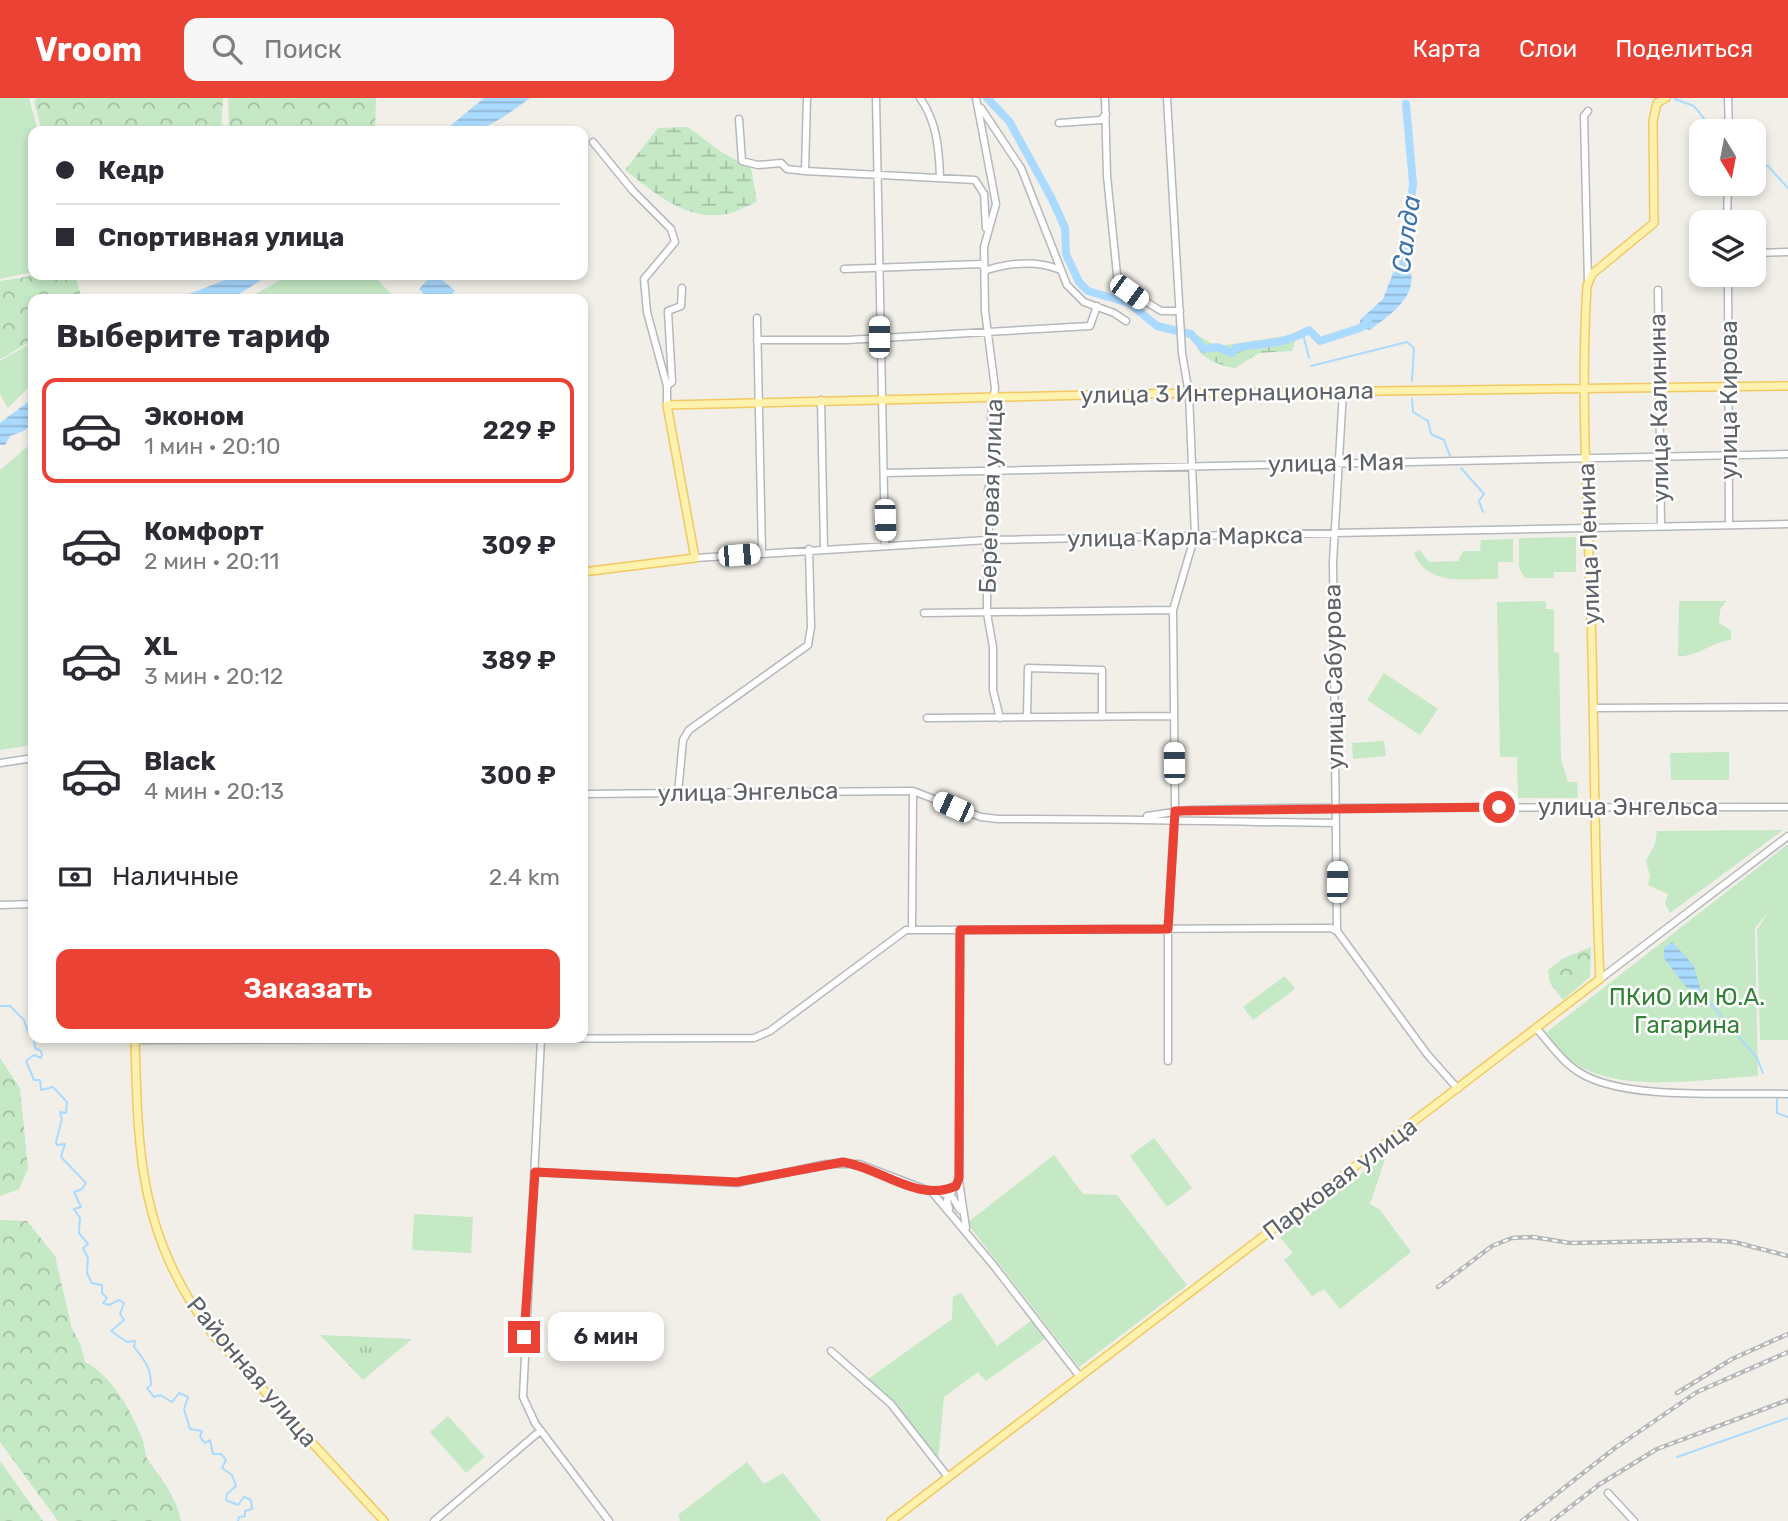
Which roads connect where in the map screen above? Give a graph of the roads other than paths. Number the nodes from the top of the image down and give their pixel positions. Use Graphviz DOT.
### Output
graph roads {
  1 [pos="807,98"];
  2 [pos="876,98"];
  3 [pos="920,98"];
  4 [pos="1105,98"];
  5 [pos="1167,98"];
  6 [pos="1666,98"];
  7 [pos="1728,98"];
  8 [pos="977,101"];
  9 [pos="1656,101"];
  10 [pos="1588,111"];
  11 [pos="1105,114"];
  12 [pos="739,119"];
  13 [pos="1729,119"];
  14 [pos="1059,122"];
  15 [pos="593,142"];
  16 [pos="805,170"];
  17 [pos="877,177"];
  18 [pos="940,177"];
  19 [pos="987,231"];
  20 [pos="1788,252"];
  21 [pos="1766,253"];
  22 [pos="879,267"];
  23 [pos="844,269"];
  24 [pos="1058,269"];
  25 [pos="987,270"];
  26 [pos="1588,282"];
  27 [pos="1728,287"];
  28 [pos="682,288"];
  29 [pos="1658,290"];
  30 [pos="1097,306"];
  31 [pos="1180,311"];
  32 [pos="757,318"];
  33 [pos="1126,321"];
  34 [pos="988,334"];
  35 [pos="879,337"];
  36 [pos="757,340"];
  37 [pos="667,386"];
  38 [pos="1788,386"];
  39 [pos="1659,388"];
  40 [pos="1730,388"];
  41 [pos="1587,389"];
  42 [pos="1343,391"];
  43 [pos="1189,394"];
  44 [pos="992,397"];
  45 [pos="821,400"];
  46 [pos="881,400"];
  47 [pos="758,401"];
  48 [pos="667,405"];
  49 [pos="1730,454"];
  50 [pos="1788,454"];
  51 [pos="1659,456"];
  52 [pos="1586,458"];
  53 [pos="1338,464"];
  54 [pos="1192,466"];
  55 [pos="995,469"];
  56 [pos="884,473"];
  57 [pos="1788,524"];
  58 [pos="1729,525"];
  59 [pos="1661,526"];
  60 [pos="1589,528"];
  61 [pos="1195,535"];
  62 [pos="1334,535"];
  63 [pos="988,540"];
  64 [pos="886,544"];
  65 [pos="824,548"];
  66 [pos="809,549"];
  67 [pos="762,553"];
  68 [pos="695,558"];
  69 [pos="588,571"];
  70 [pos="1173,610"];
  71 [pos="924,613"];
  72 [pos="987,613"];
  73 [pos="1788,706"];
  74 [pos="1594,708"];
  75 [pos="1173,716"];
  76 [pos="1102,717"];
  77 [pos="927,718"];
  78 [pos="1000,718"];
  79 [pos="1027,718"];
  80 [pos="28,759"];
  81 [pos="0,763"];
  82 [pos="913,791"];
  83 [pos="678,793"];
  84 [pos="588,794"];
  85 [pos="1595,806"];
  86 [pos="1788,807"];
  87 [pos="1336,810"];
  88 [pos="1175,811"];
  89 [pos="1132,818"];
  90 [pos="1174,822"];
  91 [pos="1336,822"];
  92 [pos="1788,836"];
  93 [pos="28,904"];
  94 [pos="0,905"];
  95 [pos="912,929"];
  96 [pos="1168,929"];
  97 [pos="960,930"];
  98 [pos="1337,931"];
  99 [pos="1600,979"];
  100 [pos="1537,1029"];
  101 [pos="588,1038"];
  102 [pos="135,1043"];
  103 [pos="541,1043"];
  104 [pos="1168,1061"];
  105 [pos="1458,1089"];
  106 [pos="1788,1094"];
  107 [pos="535,1172"];
  108 [pos="958,1186"];
  109 [pos="935,1192"];
  110 [pos="948,1195"];
  111 [pos="956,1202"];
  112 [pos="944,1204"];
  113 [pos="963,1218"];
  114 [pos="968,1233"];
  115 [pos="831,1351"];
  116 [pos="1080,1377"];
  117 [pos="540,1431"];
  118 [pos="948,1477"];
  119 [pos="1608,1493"];
  120 [pos="384,1521"];
  121 [pos="434,1521"];
  122 [pos="609,1521"];
  123 [pos="891,1521"];
  124 [pos="1634,1521"];
  1 -- 16 [label="street"];
  2 -- 17 [label="street"];
  3 -- 18 [label="street"];
  4 -- 11 [label="street"];
  5 -- 31 [label="street"];
  6 -- 9 [label="main road"];
  7 -- 13 [label="street"];
  8 -- 19 [label="street, Береговая улица"];
  8 -- 24 [label="street"];
  9 -- 26 [label="main road"];
  10 -- 26 [label="street, улица Ленина"];
  11 -- 14 [label="street"];
  11 -- 31 [label="street"];
  12 -- 16 [label="street"];
  15 -- 37 [label="street"];
  16 -- 17 [label="street"];
  17 -- 18 [label="street"];
  17 -- 22 [label="street"];
  18 -- 19 [label="street, Береговая улица"];
  19 -- 25 [label="street, Береговая улица"];
  20 -- 21 [label="street"];
  22 -- 23 [label="street"];
  22 -- 25 [label="street"];
  22 -- 35 [label="street"];
  24 -- 25 [label="street"];
  24 -- 30 [label="street"];
  25 -- 34 [label="street, Береговая улица"];
  26 -- 41 [label="main road, улица Ленина"];
  27 -- 40 [label="street, улица Кирова"];
  28 -- 37 [label="street"];
  29 -- 39 [label="street, улица Калинина"];
  30 -- 33 [label="street"];
  30 -- 34 [label="street"];
  31 -- 43 [label="street"];
  32 -- 36 [label="street"];
  34 -- 35 [label="street"];
  34 -- 44 [label="street, Береговая улица"];
  35 -- 36 [label="street"];
  35 -- 46 [label="street"];
  36 -- 47 [label="street"];
  37 -- 48 [label="street"];
  38 -- 40 [label="main road, улица 3 Интернационала"];
  39 -- 40 [label="main road, улица 3 Интернационала"];
  39 -- 41 [label="main road, улица 3 Интернационала"];
  39 -- 51 [label="street, улица Калинина"];
  40 -- 49 [label="street, улица Кирова"];
  41 -- 42 [label="main road, улица 3 Интернационала"];
  41 -- 52 [label="main road, улица Ленина"];
  42 -- 43 [label="main road, улица 3 Интернационала"];
  42 -- 53 [label="street, улица Сабурова"];
  43 -- 44 [label="main road, улица 3 Интернационала"];
  43 -- 54 [label="street"];
  44 -- 46 [label="main road, улица 3 Интернационала"];
  44 -- 55 [label="street, Береговая улица"];
  45 -- 46 [label="main road, улица 3 Интернационала"];
  45 -- 47 [label="main road, улица 3 Интернационала"];
  45 -- 65 [label="street"];
  46 -- 56 [label="street"];
  47 -- 48 [label="main road, улица 3 Интернационала"];
  47 -- 67 [label="street"];
  48 -- 68 [label="main road"];
  49 -- 50 [label="street, улица 1 Мая"];
  49 -- 51 [label="street, улица 1 Мая"];
  49 -- 58 [label="street, улица Кирова"];
  51 -- 52 [label="street, улица 1 Мая"];
  51 -- 59 [label="street, улица Калинина"];
  52 -- 53 [label="street, улица 1 Мая"];
  52 -- 60 [label="main road, улица Ленина"];
  53 -- 54 [label="street, улица 1 Мая"];
  53 -- 62 [label="street, улица Сабурова"];
  54 -- 55 [label="street, улица 1 Мая"];
  54 -- 61 [label="street"];
  55 -- 56 [label="street, улица 1 Мая"];
  55 -- 63 [label="street, Береговая улица"];
  56 -- 64 [label="street"];
  57 -- 58 [label="street, улица Карла Маркса"];
  58 -- 59 [label="street, улица Карла Маркса"];
  59 -- 60 [label="street, улица Карла Маркса"];
  60 -- 62 [label="street, улица Карла Маркса"];
  60 -- 74 [label="main road, улица Ленина"];
  61 -- 62 [label="street, улица Карла Маркса"];
  61 -- 63 [label="street, улица Карла Маркса"];
  61 -- 70 [label="street"];
  62 -- 87 [label="street, улица Сабурова"];
  63 -- 64 [label="street, улица Карла Маркса"];
  63 -- 72 [label="street, Береговая улица"];
  64 -- 65 [label="street, улица Карла Маркса"];
  65 -- 66 [label="street, улица Карла Маркса"];
  66 -- 67 [label="street, улица Карла Маркса"];
  66 -- 83 [label="street"];
  67 -- 68 [label="street, улица Карла Маркса"];
  68 -- 69 [label="main road, улица Карла Маркса"];
  70 -- 72 [label="street"];
  70 -- 75 [label="street"];
  71 -- 72 [label="street"];
  72 -- 78 [label="street, Береговая улица"];
  73 -- 74 [label="street"];
  74 -- 85 [label="main road, улица Ленина"];
  75 -- 76 [label="street"];
  75 -- 88 [label="street"];
  76 -- 79 [label="street"];
  76 -- 79 [label="street"];
  77 -- 78 [label="street"];
  78 -- 79 [label="street"];
  80 -- 81 [label="street"];
  82 -- 83 [label="street, улица Энгельса"];
  82 -- 89 [label="street, улица Энгельса"];
  82 -- 95 [label="street"];
  83 -- 84 [label="street, улица Энгельса"];
  85 -- 86 [label="street, улица Энгельса"];
  85 -- 87 [label="street, улица Энгельса"];
  85 -- 99 [label="main road, улица Ленина"];
  87 -- 88 [label="street, улица Энгельса"];
  87 -- 91 [label="street, улица Сабурова"];
  88 -- 89 [label="street, улица Энгельса"];
  88 -- 90 [label="street"];
  89 -- 90 [label="street, улица Энгельса"];
  90 -- 91 [label="street, улица Энгельса"];
  90 -- 96 [label="street"];
  91 -- 98 [label="street, улица Сабурова"];
  92 -- 99 [label="street, Парковая улица"];
  93 -- 94 [label="street"];
  95 -- 97 [label="street"];
  95 -- 101 [label="street"];
  96 -- 97 [label="street"];
  96 -- 98 [label="street"];
  96 -- 104 [label="street"];
  97 -- 108 [label="street"];
  98 -- 105 [label="street"];
  99 -- 100 [label="main road, Парковая улица"];
  100 -- 105 [label="main road, Парковая улица"];
  100 -- 106 [label="street"];
  102 -- 120 [label="main road, Районная улица"];
  103 -- 107 [label="street"];
  105 -- 116 [label="main road, Парковая улица"];
  107 -- 109 [label="street"];
  107 -- 117 [label="street"];
  108 -- 109 [label="street"];
  108 -- 110 [label="street"];
  108 -- 111 [label="street"];
  108 -- 113 [label="street"];
  109 -- 110 [label="street"];
  109 -- 112 [label="street"];
  110 -- 111 [label="street"];
  110 -- 112 [label="street"];
  111 -- 112 [label="street"];
  111 -- 113 [label="street"];
  112 -- 114 [label="street"];
  113 -- 114 [label="street"];
  114 -- 116 [label="street"];
  115 -- 118 [label="street"];
  116 -- 118 [label="main road, Парковая улица"];
  117 -- 121 [label="street"];
  117 -- 122 [label="street"];
  118 -- 123 [label="main road, Парковая улица"];
  119 -- 124 [label="street"];
}
